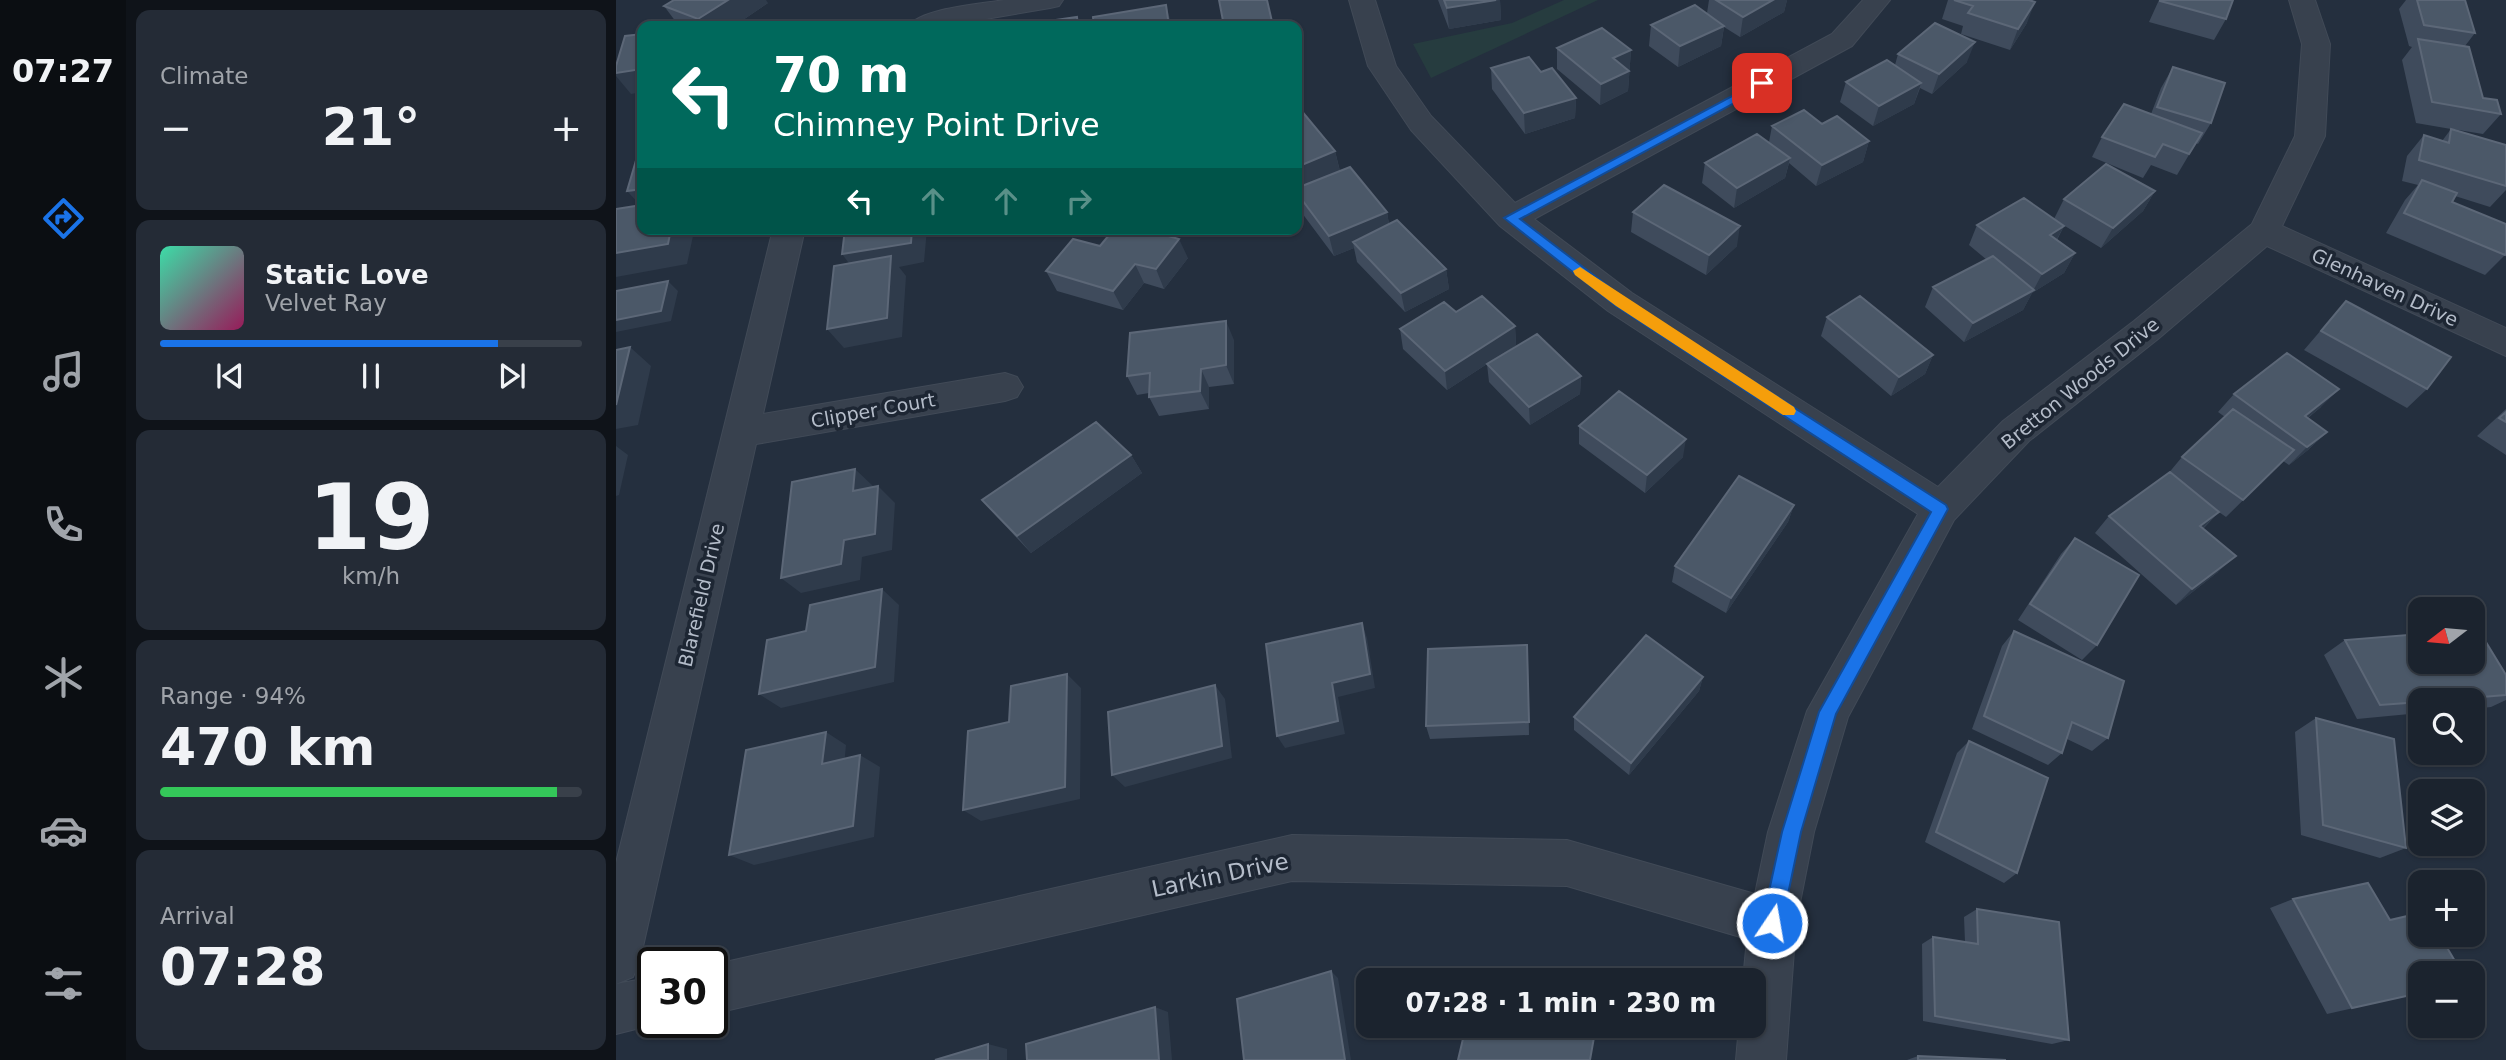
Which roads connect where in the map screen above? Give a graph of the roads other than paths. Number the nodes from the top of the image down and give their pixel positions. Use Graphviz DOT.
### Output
graph roads {
  1 [pos="1050,0"];
  2 [pos="1362,0"];
  3 [pos="1877,0"];
  4 [pos="2302,0"];
  5 [pos="937,21"];
  6 [pos="1511,218"];
  7 [pos="2264,231"];
  8 [pos="788,235"];
  9 [pos="2506,343"];
  10 [pos="1005,387"];
  11 [pos="742,432"];
  12 [pos="1941,509"];
  13 [pos="1772,923"];
  14 [pos="616,960"];
  15 [pos="728,986"];
  16 [pos="637,1005"];
  17 [pos="616,1009"];
  18 [pos="1761,1060"];
  1 -- 5 [label="street"];
  2 -- 6 [label="street"];
  3 -- 6 [label="street"];
  4 -- 7 [label="street, Bretton Woods Drive"];
  6 -- 12 [label="street"];
  7 -- 9 [label="street, Glenhaven Drive"];
  7 -- 12 [label="street, Bretton Woods Drive"];
  8 -- 11 [label="street, Blarefield Drive"];
  10 -- 11 [label="street, Clipper Court"];
  11 -- 14 [label="street, Blarefield Drive"];
  12 -- 13 [label="street, Bretton Woods Drive"];
  13 -- 15 [label="street, Larkin Drive"];
  13 -- 18 [label="street, Bretton Woods Drive"];
  16 -- 17 [label="street"];
}
